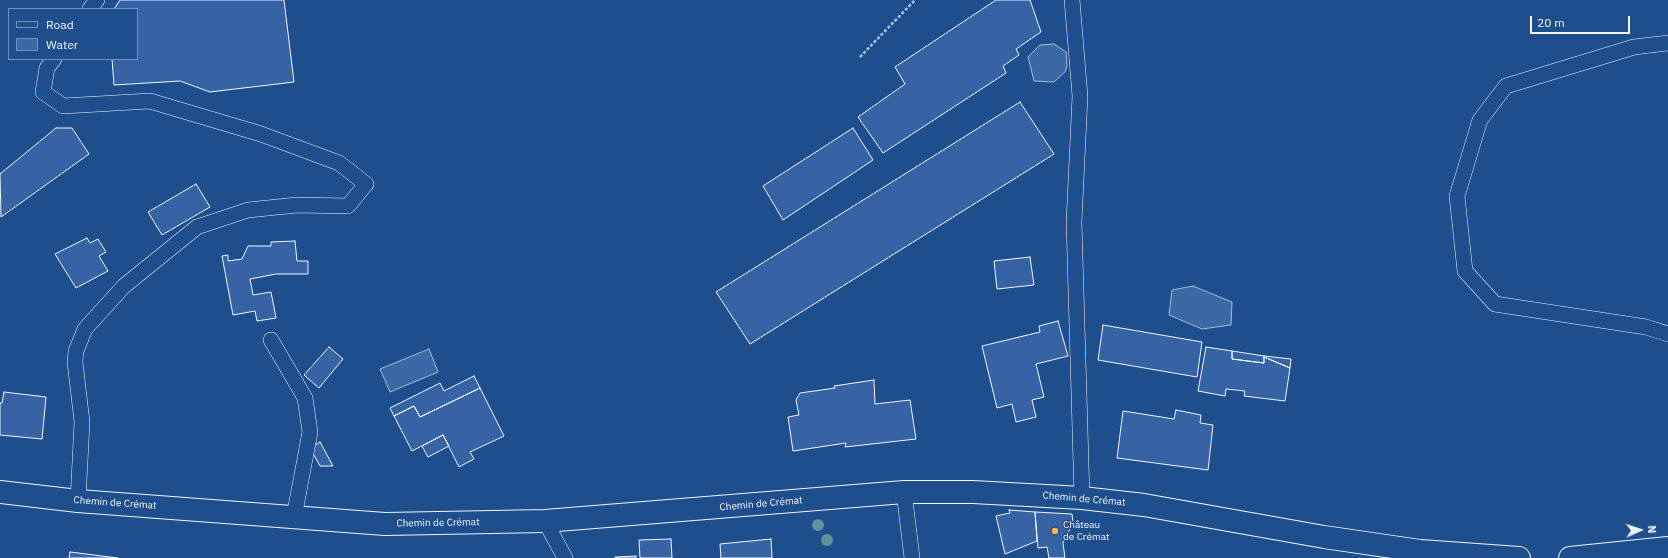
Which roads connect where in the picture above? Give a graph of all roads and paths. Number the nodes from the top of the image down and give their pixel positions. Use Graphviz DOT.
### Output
graph roads {
  1 [pos="97,0"];
  2 [pos="915,0"];
  3 [pos="1072,0"];
  4 [pos="91,8"];
  5 [pos="1668,44"];
  6 [pos="860,56"];
  7 [pos="53,60"];
  8 [pos="1668,334"];
  9 [pos="271,340"];
  10 [pos="0,492"];
  11 [pos="904,492"];
  12 [pos="1082,498"];
  13 [pos="78,501"];
  14 [pos="294,517"];
  15 [pos="546,521"];
  16 [pos="1668,548"];
  17 [pos="565,558"];
  18 [pos="912,558"];
  19 [pos="1519,558"];
  20 [pos="1570,558"];
  1 -- 4 [label="lane"];
  2 -- 6 [label="path"];
  3 -- 12 [label="lane"];
  5 -- 8 [label="lane"];
  7 -- 13 [label="lane"];
  9 -- 14 [label="lane"];
  10 -- 13 [label="street, Chemin de Crémat"];
  11 -- 12 [label="street, Chemin de Crémat"];
  11 -- 15 [label="street, Chemin de Crémat"];
  11 -- 18 [label="lane"];
  12 -- 19 [label="street, Chemin de Crémat"];
  13 -- 14 [label="street, Chemin de Crémat"];
  14 -- 15 [label="street, Chemin de Crémat"];
  15 -- 17 [label="lane"];
  16 -- 20 [label="street"];
}
